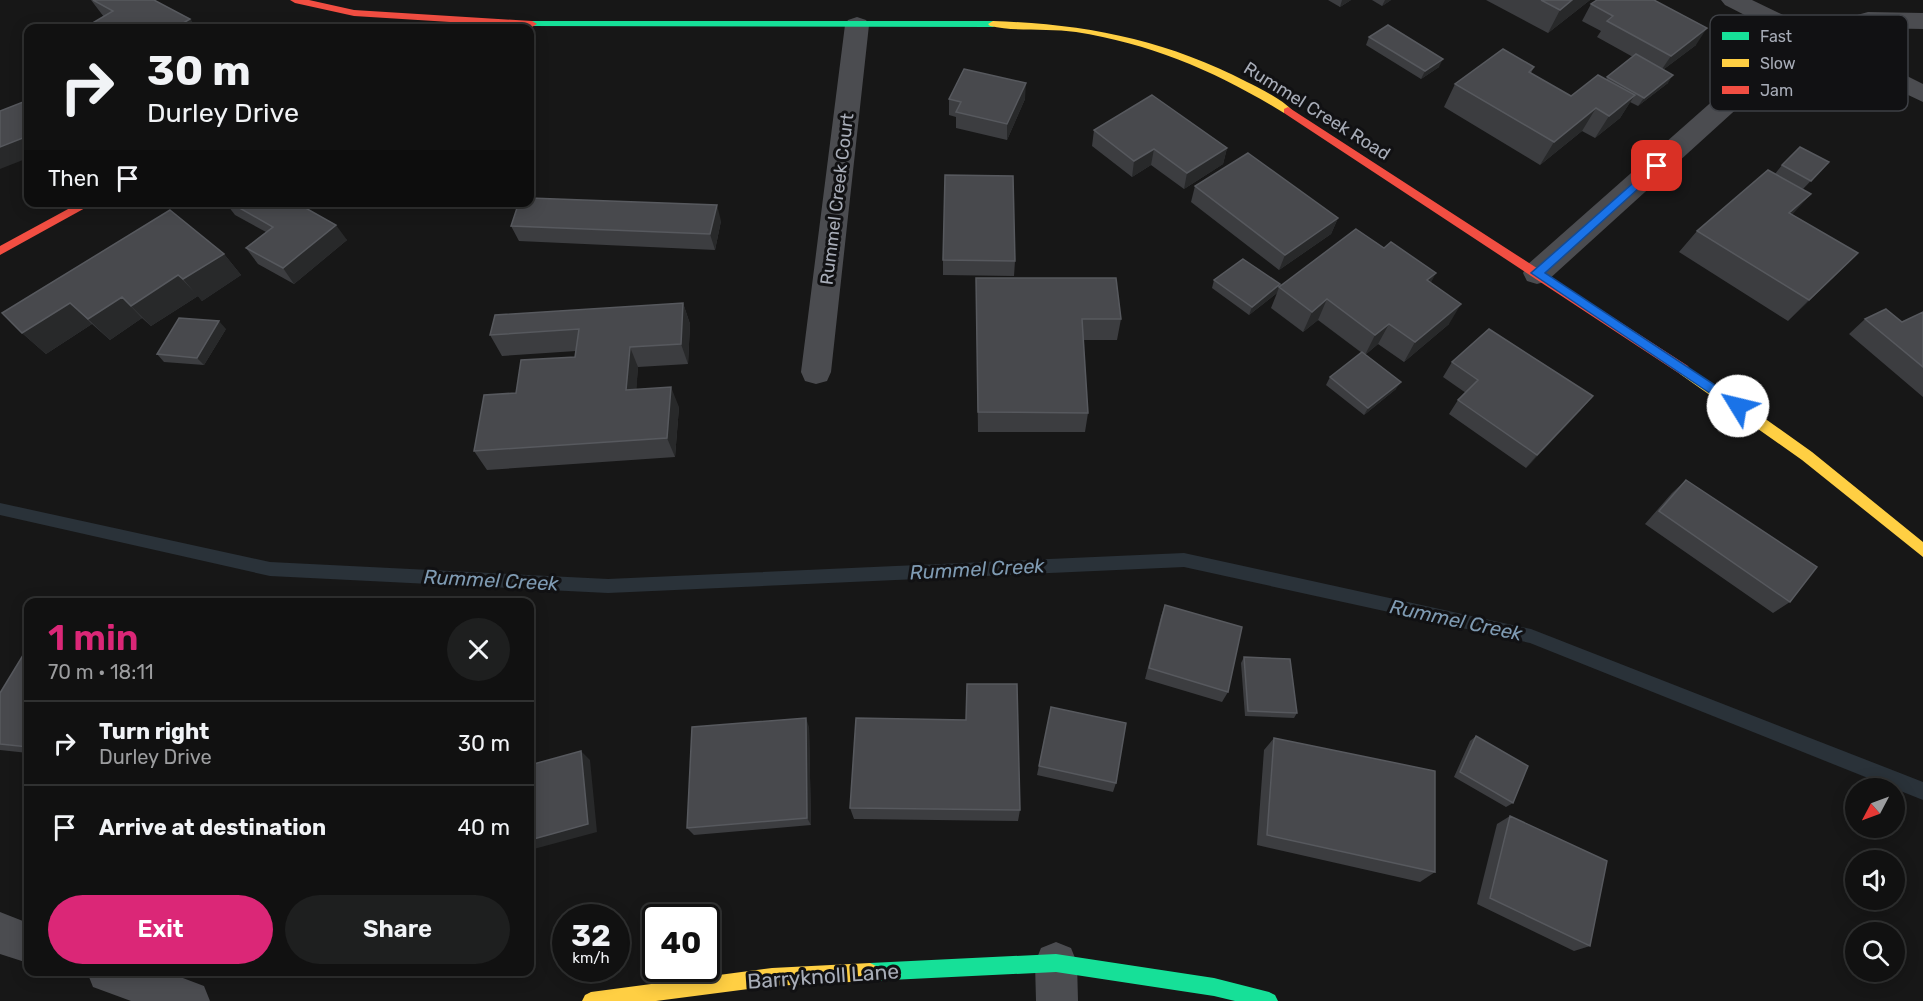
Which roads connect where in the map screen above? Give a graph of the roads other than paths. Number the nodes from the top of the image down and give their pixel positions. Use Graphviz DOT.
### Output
graph roads {
  1 [pos="295,0"];
  2 [pos="365,0"];
  3 [pos="1733,0"];
  4 [pos="354,13"];
  5 [pos="1763,15"];
  6 [pos="1908,21"];
  7 [pos="1923,21"];
  8 [pos="341,24"];
  9 [pos="517,24"];
  10 [pos="534,24"];
  11 [pos="857,25"];
  12 [pos="1908,87"];
  13 [pos="1923,94"];
  14 [pos="1718,111"];
  15 [pos="82,207"];
  16 [pos="0,251"];
  17 [pos="1537,273"];
  18 [pos="816,372"];
  19 [pos="1923,551"];
  20 [pos="0,933"];
  21 [pos="24,942"];
  22 [pos="119,976"];
  23 [pos="1057,982"];
  24 [pos="189,1001"];
  25 [pos="591,1001"];
  26 [pos="1269,1001"];
  1 -- 4 [label="street, Rummel Creek Road"];
  2 -- 4 [label="street"];
  3 -- 5 [label="street"];
  4 -- 8 [label="street"];
  4 -- 9 [label="street, Rummel Creek Road"];
  6 -- 7 [label="street"];
  10 -- 11 [label="street, Rummel Creek Road"];
  11 -- 17 [label="street, Rummel Creek Road"];
  11 -- 18 [label="street, Rummel Creek Court"];
  12 -- 13 [label="street"];
  14 -- 17 [label="street"];
  15 -- 16 [label="street"];
  17 -- 19 [label="street, Rummel Creek Road"];
  20 -- 21 [label="street"];
  22 -- 24 [label="street"];
  23 -- 25 [label="street, Barryknoll Lane"];
  23 -- 26 [label="street, Barryknoll Lane"];
}
